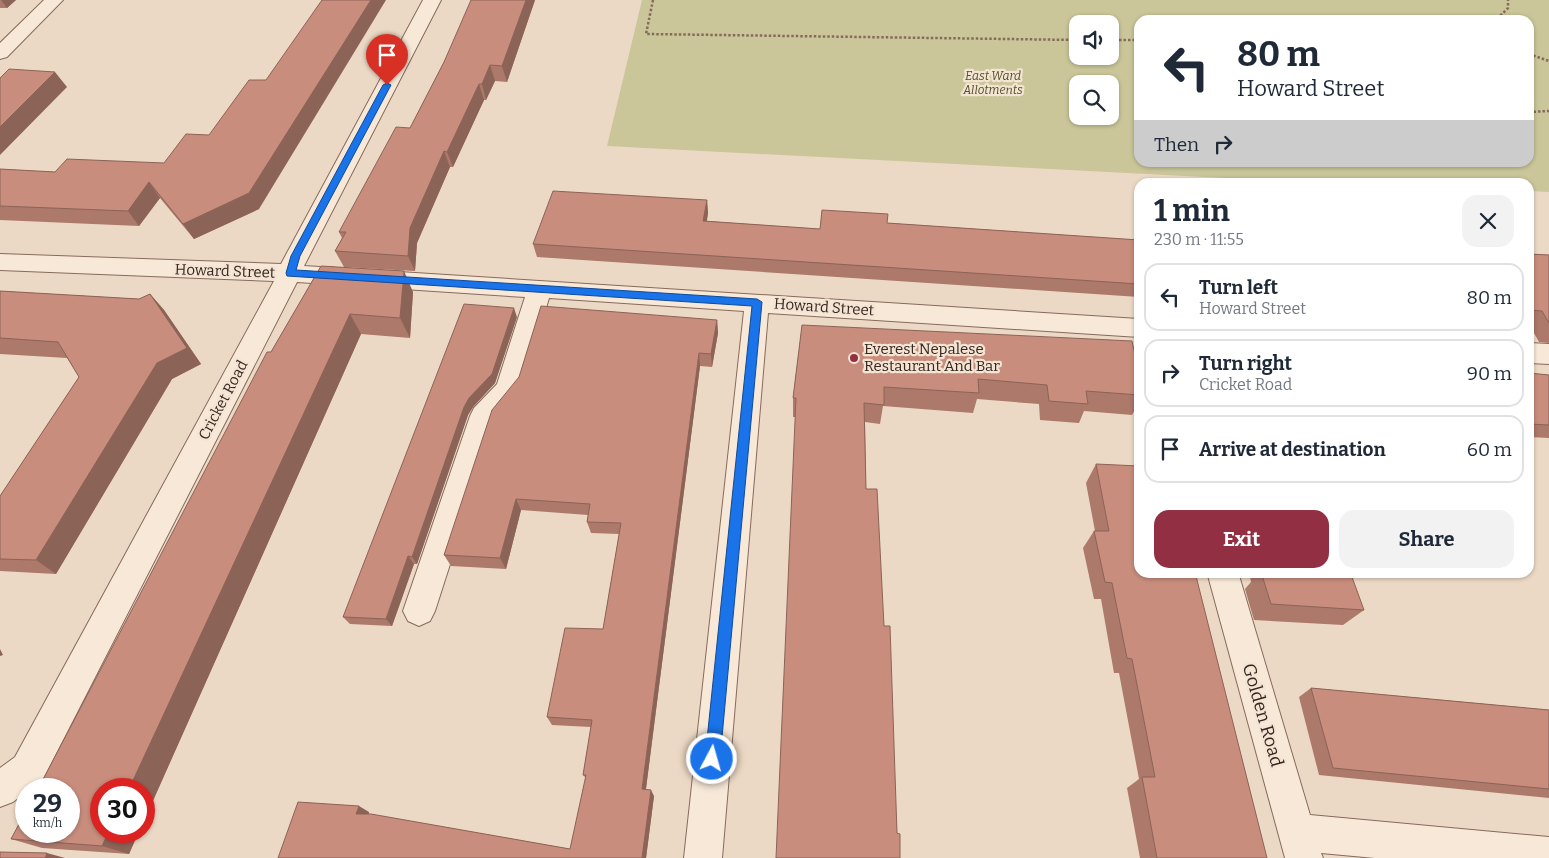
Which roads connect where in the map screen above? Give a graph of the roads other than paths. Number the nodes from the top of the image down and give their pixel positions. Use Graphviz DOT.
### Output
graph roads {
  1 [pos="54,0"];
  2 [pos="432,0"];
  3 [pos="0,53"];
  4 [pos="0,262"];
  5 [pos="290,273"];
  6 [pos="540,289"];
  7 [pos="757,302"];
  8 [pos="1134,328"];
  9 [pos="1534,353"];
  10 [pos="1549,354"];
  11 [pos="1224,578"];
  12 [pos="419,611"];
  13 [pos="0,789"];
  14 [pos="1300,845"];
  15 [pos="1549,856"];
  16 [pos="703,858"];
  1 -- 3 [label="street"];
  2 -- 5 [label="street, Cricket Road"];
  4 -- 5 [label="street, Howard Street"];
  5 -- 6 [label="street, Howard Street"];
  5 -- 13 [label="street, Cricket Road"];
  6 -- 7 [label="street, Howard Street"];
  6 -- 12 [label="street"];
  7 -- 8 [label="street, Howard Street"];
  7 -- 16 [label="street"];
  9 -- 10 [label="street"];
  11 -- 14 [label="street, Golden Road"];
  14 -- 15 [label="street"];
}
